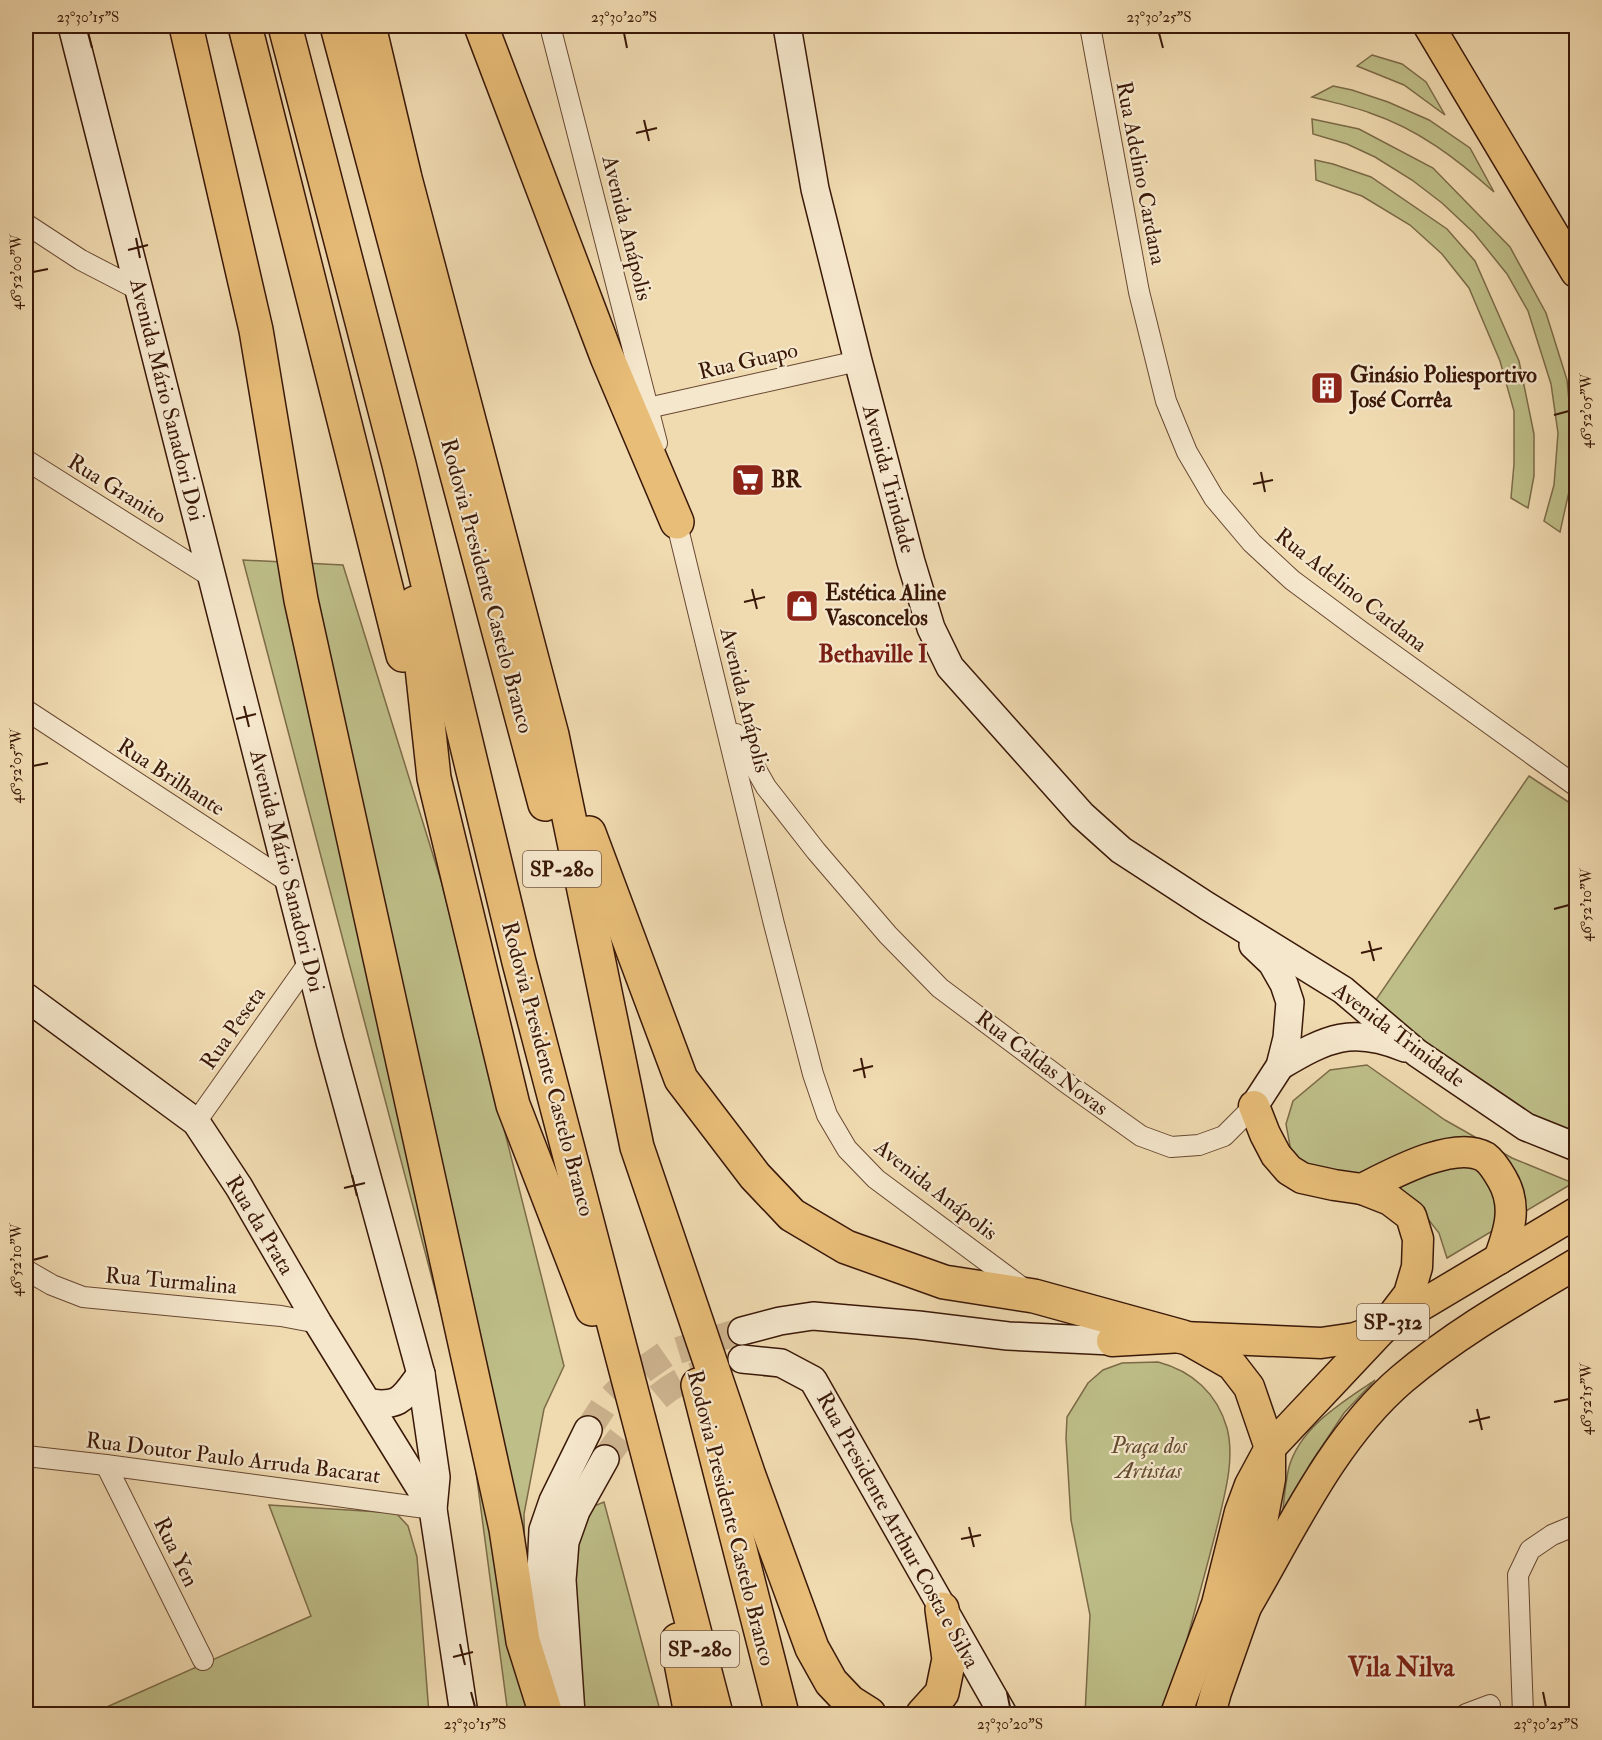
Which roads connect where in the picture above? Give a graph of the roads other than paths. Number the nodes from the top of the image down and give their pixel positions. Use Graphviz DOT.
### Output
graph roads {
  1 [pos="72,26"];
  2 [pos="186,26"];
  3 [pos="245,26"];
  4 [pos="285,26"];
  5 [pos="337,26"];
  6 [pos="369,26"];
  7 [pos="481,26"];
  8 [pos="786,26"];
  9 [pos="1090,26"];
  10 [pos="1429,26"];
  11 [pos="556,31"];
  12 [pos="26,224"];
  13 [pos="1576,272"];
  14 [pos="139,290"];
  15 [pos="858,361"];
  16 [pos="648,408"];
  17 [pos="26,460"];
  18 [pos="399,464"];
  19 [pos="677,522"];
  20 [pos="483,573"];
  21 [pos="213,578"];
  22 [pos="26,710"];
  23 [pos="725,716"];
  24 [pos="552,735"];
  25 [pos="434,778"];
  26 [pos="1576,786"];
  27 [pos="290,883"];
  28 [pos="1225,917"];
  29 [pos="310,961"];
  30 [pos="26,997"];
  31 [pos="1417,1053"];
  32 [pos="1280,1066"];
  33 [pos="1254,1106"];
  34 [pos="196,1122"];
  35 [pos="1576,1146"];
  36 [pos="637,1147"];
  37 [pos="1362,1189"];
  38 [pos="1576,1213"];
  39 [pos="1499,1259"];
  40 [pos="1576,1264"];
  41 [pos="26,1270"];
  42 [pos="1034,1296"];
  43 [pos="318,1323"];
  44 [pos="1383,1328"];
  45 [pos="742,1330"];
  46 [pos="1183,1337"];
  47 [pos="1112,1341"];
  48 [pos="742,1359"];
  49 [pos="421,1374"];
  50 [pos="369,1403"];
  51 [pos="588,1430"];
  52 [pos="1270,1448"];
  53 [pos="26,1456"];
  54 [pos="605,1459"];
  55 [pos="651,1462"];
  56 [pos="106,1465"];
  57 [pos="434,1509"];
  58 [pos="1576,1525"];
  59 [pos="684,1584"];
  60 [pos="1246,1607"];
  61 [pos="942,1609"];
  62 [pos="203,1660"];
  63 [pos="1490,1705"];
  64 [pos="464,1714"];
  65 [pos="546,1714"];
  66 [pos="552,1714"];
  67 [pos="571,1714"];
  68 [pos="691,1714"];
  69 [pos="716,1714"];
  70 [pos="782,1714"];
  71 [pos="870,1714"];
  72 [pos="922,1714"];
  73 [pos="1003,1714"];
  74 [pos="1176,1714"];
  75 [pos="1210,1714"];
  76 [pos="1466,1714"];
  77 [pos="1523,1714"];
  1 -- 14 [label="main road, Avenida Mário Sanadori Doi"];
  2 -- 65 [label="highway"];
  3 -- 25 [label="highway, Rodovia Presidente Castelo Branco"];
  4 -- 18 [label="highway, Rodovia Presidente Castelo Branco / SP-280"];
  5 -- 20 [label="highway, Rodovia Presidente Castelo Branco / SP-280"];
  6 -- 24 [label="highway, Rodovia Presidente Castelo Branco"];
  7 -- 19 [label="highway"];
  8 -- 15 [label="main road, Avenida Trindade"];
  9 -- 26 [label="street, Rua Adelino Cardana"];
  10 -- 13 [label="main road"];
  11 -- 16 [label="street, Avenida Anápolis"];
  12 -- 14 [label="street"];
  14 -- 21 [label="main road, Avenida Mário Sanadori Doi"];
  15 -- 16 [label="street, Rua Guapo"];
  15 -- 28 [label="main road, Avenida Trindade"];
  16 -- 19 [label="street, Avenida Anápolis"];
  17 -- 21 [label="street, Rua Granito"];
  18 -- 25 [label="highway, Rodovia Presidente Castelo Branco"];
  18 -- 55 [label="highway, Rodovia Presidente Castelo Branco / SP-280"];
  19 -- 23 [label="street, Avenida Anápolis"];
  20 -- 24 [label="highway"];
  20 -- 36 [label="highway, Rodovia Presidente Castelo Branco / SP-280"];
  21 -- 27 [label="main road, Avenida Mário Sanadori Doi"];
  22 -- 27 [label="street, Rua Brilhante"];
  23 -- 33 [label="street, Rua Caldas Novas"];
  23 -- 42 [label="street, Avenida Anápolis"];
  24 -- 36 [label="highway, Rodovia Presidente Castelo Branco"];
  24 -- 42 [label="highway"];
  25 -- 55 [label="highway, Rodovia Presidente Castelo Branco"];
  27 -- 29 [label="main road, Avenida Mário Sanadori Doi"];
  28 -- 31 [label="main road, Avenida Trinidade"];
  28 -- 32 [label="main road, Rua Caldas Novas"];
  29 -- 34 [label="street, Rua Peseta"];
  29 -- 49 [label="main road, Avenida Mário Sanadori Doi"];
  30 -- 34 [label="main road, Rua da Prata"];
  31 -- 32 [label="main road"];
  31 -- 35 [label="main road, Avenida Trinidade"];
  32 -- 33 [label="main road, Rua Caldas Novas"];
  33 -- 37 [label="main road"];
  34 -- 43 [label="main road, Rua da Prata"];
  36 -- 70 [label="highway, Rodovia Presidente Castelo Branco / SP-280"];
  36 -- 71 [label="highway"];
  37 -- 39 [label="main road"];
  37 -- 44 [label="main road"];
  38 -- 39 [label="main road, SP-312"];
  39 -- 44 [label="main road, SP-312"];
  40 -- 60 [label="main road"];
  41 -- 43 [label="street, Rua Turmalina"];
  42 -- 46 [label="highway"];
  43 -- 50 [label="main road, Rua da Prata"];
  44 -- 46 [label="main road, SP-312"];
  44 -- 52 [label="main road, SP-312"];
  45 -- 47 [label="main road"];
  46 -- 47 [label="main road, SP-312"];
  46 -- 52 [label="main road"];
  48 -- 61 [label="main road, Rua Presidente Arthur Costa e Silva"];
  49 -- 50 [label="main road"];
  49 -- 57 [label="main road, Avenida Mário Sanadori Doi"];
  50 -- 57 [label="main road, Rua da Prata"];
  51 -- 66 [label="main road"];
  52 -- 60 [label="main road"];
  52 -- 74 [label="main road"];
  53 -- 56 [label="street, Rua Doutor Paulo Arruda Bacarat"];
  54 -- 67 [label="main road"];
  55 -- 59 [label="highway, Rodovia Presidente Castelo Branco / SP-280"];
  56 -- 57 [label="street, Rua Doutor Paulo Arruda Bacarat"];
  56 -- 62 [label="street, Rua Yen"];
  57 -- 64 [label="main road"];
  58 -- 77 [label="street"];
  59 -- 68 [label="highway"];
  59 -- 69 [label="highway, Rodovia Presidente Castelo Branco / SP-280"];
  60 -- 75 [label="main road"];
  61 -- 72 [label="highway"];
  61 -- 73 [label="main road, Rua Presidente Arthur Costa e Silva"];
  63 -- 76 [label="street"];
}
